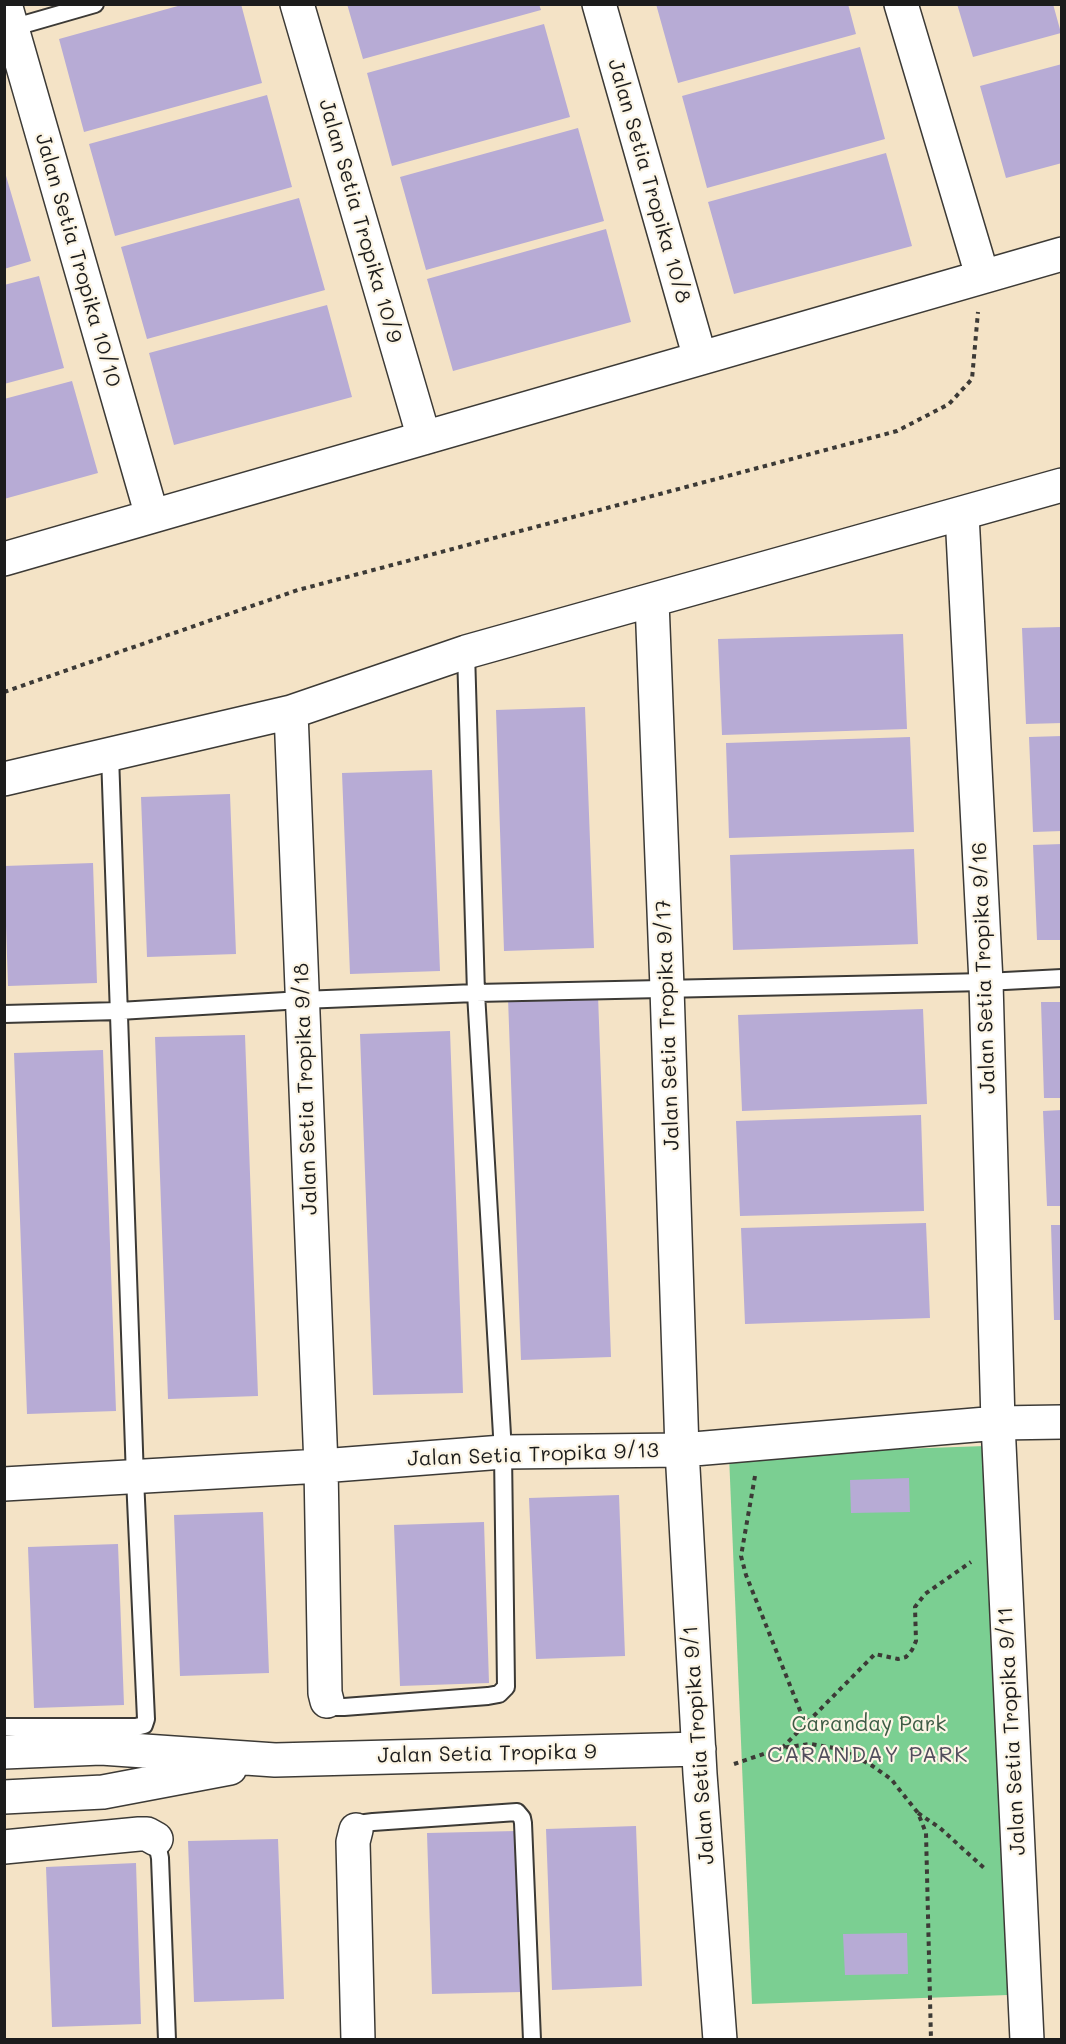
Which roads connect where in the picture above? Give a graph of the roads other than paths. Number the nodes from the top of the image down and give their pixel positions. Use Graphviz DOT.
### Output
graph roads {
  1 [pos="95,4"];
  2 [pos="297,4"];
  3 [pos="599,4"];
  4 [pos="901,4"];
  5 [pos="7,21"];
  6 [pos="1062,254"];
  7 [pos="982,275"];
  8 [pos="700,358"];
  9 [pos="424,438"];
  10 [pos="1062,485"];
  11 [pos="962,514"];
  12 [pos="152,516"];
  13 [pos="4,559"];
  14 [pos="652,601"];
  15 [pos="466,652"];
  16 [pos="291,712"];
  17 [pos="110,755"];
  18 [pos="4,779"];
  19 [pos="1062,978"];
  20 [pos="986,982"];
  21 [pos="667,988"];
  22 [pos="476,993"];
  23 [pos="302,1000"];
  24 [pos="119,1011"];
  25 [pos="4,1014"];
  26 [pos="1062,1422"];
  27 [pos="998,1423"];
  28 [pos="682,1450"];
  29 [pos="503,1452"];
  30 [pos="321,1466"];
  31 [pos="135,1478"];
  32 [pos="4,1484"];
  33 [pos="327,1701"];
  34 [pos="4,1727"];
  35 [pos="4,1752"];
  36 [pos="276,1760"];
  37 [pos="699,1762"];
  38 [pos="4,1797"];
  39 [pos="356,1830"];
  40 [pos="156,1839"];
  41 [pos="4,1847"];
  42 [pos="167,2040"];
  43 [pos="358,2040"];
  44 [pos="532,2040"];
  45 [pos="720,2040"];
  46 [pos="1027,2040"];
  1 -- 5 [label="lane"];
  2 -- 9 [label="street, Jalan Setia Tropika 10/9"];
  3 -- 8 [label="street, Jalan Setia Tropika 10/8"];
  4 -- 7 [label="street"];
  5 -- 12 [label="street, Jalan Setia Tropika 10/10"];
  6 -- 7 [label="street"];
  7 -- 8 [label="street"];
  8 -- 9 [label="street"];
  9 -- 12 [label="street"];
  10 -- 11 [label="street"];
  11 -- 14 [label="street"];
  11 -- 20 [label="street, Jalan Setia Tropika 9/16"];
  12 -- 13 [label="street"];
  14 -- 15 [label="street"];
  14 -- 21 [label="street, Jalan Setia Tropika 9/17"];
  15 -- 16 [label="street"];
  15 -- 22 [label="lane"];
  16 -- 17 [label="street"];
  16 -- 23 [label="street, Jalan Setia Tropika 9/18"];
  17 -- 18 [label="street"];
  17 -- 24 [label="lane"];
  19 -- 20 [label="lane"];
  20 -- 21 [label="lane"];
  20 -- 27 [label="street, Jalan Setia Tropika 9/16"];
  21 -- 22 [label="lane"];
  21 -- 28 [label="street, Jalan Setia Tropika 9/17"];
  22 -- 23 [label="lane"];
  22 -- 29 [label="lane"];
  23 -- 24 [label="lane"];
  23 -- 30 [label="street, Jalan Setia Tropika 9/18"];
  24 -- 25 [label="lane"];
  24 -- 31 [label="lane"];
  26 -- 27 [label="street, Jalan Setia Tropika 9/13"];
  27 -- 28 [label="street, Jalan Setia Tropika 9/13"];
  27 -- 46 [label="street, Jalan Setia Tropika 9/11"];
  28 -- 29 [label="street, Jalan Setia Tropika 9/13"];
  28 -- 37 [label="street, Jalan Setia Tropika 9/1"];
  29 -- 30 [label="street, Jalan Setia Tropika 9/13"];
  29 -- 33 [label="lane"];
  30 -- 31 [label="street, Jalan Setia Tropika 9/13"];
  30 -- 33 [label="street, Jalan Setia Tropika 9/18"];
  31 -- 32 [label="street, Jalan Setia Tropika 9/13"];
  31 -- 34 [label="lane"];
  35 -- 36 [label="street, Jalan Setia Tropika 9"];
  36 -- 37 [label="street, Jalan Setia Tropika 9"];
  36 -- 38 [label="street, Jalan Setia Tropika 9"];
  37 -- 45 [label="street, Jalan Setia Tropika 9/1"];
  39 -- 43 [label="street"];
  39 -- 44 [label="lane"];
  40 -- 41 [label="street"];
  40 -- 42 [label="lane"];
}
